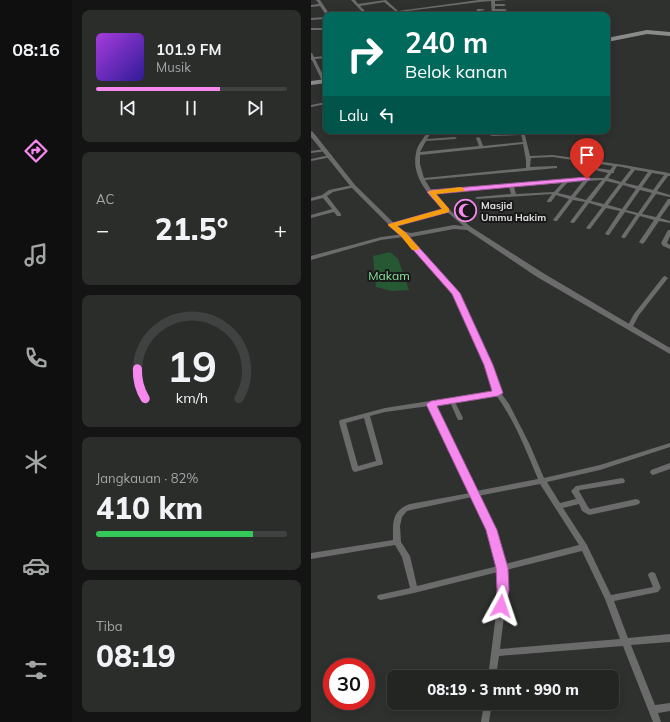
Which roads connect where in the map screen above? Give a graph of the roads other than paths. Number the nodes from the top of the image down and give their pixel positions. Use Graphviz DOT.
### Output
graph roads {
  1 [pos="318,0"];
  2 [pos="353,0"];
  3 [pos="384,0"];
  4 [pos="505,0"];
  5 [pos="479,1"];
  6 [pos="322,5"];
  7 [pos="357,5"];
  8 [pos="505,5"];
  9 [pos="311,6"];
  10 [pos="483,10"];
  11 [pos="494,10"];
  12 [pos="505,10"];
  13 [pos="326,12"];
  14 [pos="364,12"];
  15 [pos="398,12"];
  16 [pos="478,12"];
  17 [pos="323,18"];
  18 [pos="311,19"];
  19 [pos="311,29"];
  20 [pos="323,29"];
  21 [pos="670,34"];
  22 [pos="610,39"];
  23 [pos="311,54"];
  24 [pos="323,57"];
  25 [pos="312,59"];
  26 [pos="323,78"];
  27 [pos="323,81"];
  28 [pos="311,83"];
  29 [pos="323,104"];
  30 [pos="311,106"];
  31 [pos="311,133"];
  32 [pos="428,134"];
  33 [pos="502,134"];
  34 [pos="522,134"];
  35 [pos="492,135"];
  36 [pos="455,138"];
  37 [pos="478,138"];
  38 [pos="425,140"];
  39 [pos="524,143"];
  40 [pos="482,148"];
  41 [pos="325,150"];
  42 [pos="311,152"];
  43 [pos="418,154"];
  44 [pos="330,156"];
  45 [pos="529,157"];
  46 [pos="311,160"];
  47 [pos="616,165"];
  48 [pos="555,167"];
  49 [pos="591,168"];
  50 [pos="634,168"];
  51 [pos="529,169"];
  52 [pos="612,172"];
  53 [pos="651,172"];
  54 [pos="669,175"];
  55 [pos="423,179"];
  56 [pos="587,179"];
  57 [pos="605,179"];
  58 [pos="565,182"];
  59 [pos="622,184"];
  60 [pos="353,186"];
  61 [pos="511,186"];
  62 [pos="640,188"];
  63 [pos="431,192"];
  64 [pos="656,192"];
  65 [pos="555,194"];
  66 [pos="514,195"];
  67 [pos="324,196"];
  68 [pos="670,196"];
  69 [pos="477,198"];
  70 [pos="571,198"];
  71 [pos="311,200"];
  72 [pos="670,200"];
  73 [pos="549,201"];
  74 [pos="588,203"];
  75 [pos="604,206"];
  76 [pos="335,210"];
  77 [pos="446,210"];
  78 [pos="622,211"];
  79 [pos="339,215"];
  80 [pos="639,215"];
  81 [pos="311,216"];
  82 [pos="555,220"];
  83 [pos="657,220"];
  84 [pos="572,222"];
  85 [pos="670,222"];
  86 [pos="391,225"];
  87 [pos="469,228"];
  88 [pos="588,228"];
  89 [pos="670,231"];
  90 [pos="607,234"];
  91 [pos="404,235"];
  92 [pos="623,236"];
  93 [pos="642,242"];
  94 [pos="670,246"];
  95 [pos="311,258"];
  96 [pos="665,278"];
  97 [pos="630,327"];
  98 [pos="670,351"];
  99 [pos="498,393"];
  100 [pos="452,401"];
  101 [pos="431,404"];
  102 [pos="366,415"];
  103 [pos="460,418"];
  104 [pos="670,445"];
  105 [pos="670,466"];
  106 [pos="653,472"];
  107 [pos="542,481"];
  108 [pos="622,481"];
  109 [pos="474,495"];
  110 [pos="581,501"];
  111 [pos="637,502"];
  112 [pos="558,506"];
  113 [pos="397,542"];
  114 [pos="584,548"];
  115 [pos="311,556"];
  116 [pos="502,568"];
  117 [pos="652,575"];
  118 [pos="413,590"];
  119 [pos="381,597"];
  120 [pos="609,599"];
  121 [pos="670,638"];
  122 [pos="626,642"];
  123 [pos="495,653"];
  124 [pos="492,670"];
  125 [pos="670,707"];
  126 [pos="652,709"];
  127 [pos="487,710"];
  128 [pos="485,722"];
  129 [pos="657,722"];
  1 -- 6 [label="street"];
  2 -- 7 [label="street"];
  3 -- 7 [label="street"];
  3 -- 15 [label="street"];
  4 -- 5 [label="street"];
  5 -- 15 [label="street"];
  6 -- 9 [label="street"];
  6 -- 13 [label="street"];
  7 -- 14 [label="street"];
  8 -- 11 [label="street"];
  10 -- 16 [label="street"];
  11 -- 12 [label="street"];
  17 -- 18 [label="street"];
  19 -- 20 [label="street"];
  21 -- 22 [label="main road"];
  23 -- 25 [label="street"];
  24 -- 25 [label="street"];
  25 -- 26 [label="street"];
  27 -- 28 [label="main road"];
  29 -- 30 [label="street"];
  31 -- 41 [label="street"];
  32 -- 38 [label="street"];
  33 -- 35 [label="street"];
  34 -- 39 [label="street"];
  36 -- 38 [label="street"];
  37 -- 40 [label="street"];
  38 -- 43 [label="street"];
  39 -- 40 [label="street"];
  39 -- 45 [label="street"];
  40 -- 43 [label="street"];
  41 -- 42 [label="street"];
  41 -- 44 [label="street"];
  43 -- 55 [label="street"];
  44 -- 46 [label="street"];
  44 -- 60 [label="street"];
  45 -- 47 [label="street"];
  45 -- 51 [label="street"];
  47 -- 50 [label="street"];
  47 -- 52 [label="street"];
  48 -- 51 [label="street"];
  49 -- 52 [label="street"];
  50 -- 53 [label="street"];
  50 -- 59 [label="street"];
  51 -- 55 [label="street"];
  52 -- 57 [label="street"];
  53 -- 54 [label="street"];
  53 -- 62 [label="street"];
  54 -- 64 [label="street"];
  55 -- 63 [label="street"];
  56 -- 57 [label="street"];
  56 -- 58 [label="street"];
  56 -- 70 [label="street"];
  57 -- 59 [label="street"];
  57 -- 74 [label="street"];
  58 -- 61 [label="street"];
  58 -- 65 [label="street"];
  59 -- 62 [label="street"];
  59 -- 75 [label="street"];
  60 -- 67 [label="street"];
  60 -- 86 [label="street"];
  61 -- 63 [label="street"];
  61 -- 66 [label="street"];
  62 -- 64 [label="street"];
  62 -- 78 [label="street"];
  63 -- 77 [label="street"];
  64 -- 68 [label="street"];
  64 -- 80 [label="street"];
  65 -- 66 [label="street"];
  65 -- 70 [label="street"];
  65 -- 73 [label="street"];
  66 -- 69 [label="street"];
  67 -- 71 [label="street"];
  67 -- 76 [label="street"];
  70 -- 74 [label="street"];
  70 -- 82 [label="street"];
  72 -- 83 [label="street"];
  74 -- 75 [label="street"];
  74 -- 84 [label="street"];
  75 -- 78 [label="street"];
  75 -- 88 [label="street"];
  76 -- 79 [label="street"];
  76 -- 81 [label="street"];
  77 -- 86 [label="street"];
  77 -- 87 [label="street"];
  78 -- 80 [label="street"];
  78 -- 90 [label="street"];
  80 -- 83 [label="street"];
  80 -- 92 [label="street"];
  83 -- 85 [label="street"];
  83 -- 93 [label="street"];
  86 -- 91 [label="street"];
  87 -- 91 [label="street"];
  87 -- 97 [label="street"];
  89 -- 94 [label="street"];
  91 -- 95 [label="street"];
  91 -- 99 [label="street"];
  96 -- 97 [label="street"];
  97 -- 98 [label="street"];
  99 -- 100 [label="street"];
  99 -- 107 [label="street"];
  100 -- 101 [label="street"];
  100 -- 103 [label="street"];
  101 -- 102 [label="street"];
  101 -- 109 [label="street"];
  102 -- 102 [label="street"];
  104 -- 107 [label="street"];
  105 -- 106 [label="street"];
  107 -- 109 [label="street"];
  107 -- 112 [label="street"];
  108 -- 110 [label="street"];
  109 -- 113 [label="street"];
  109 -- 116 [label="street"];
  110 -- 111 [label="street"];
  110 -- 112 [label="street"];
  112 -- 114 [label="street"];
  113 -- 115 [label="street"];
  113 -- 118 [label="street"];
  114 -- 116 [label="street"];
  114 -- 120 [label="street"];
  116 -- 118 [label="street"];
  116 -- 123 [label="street"];
  117 -- 120 [label="street"];
  118 -- 119 [label="street"];
  120 -- 122 [label="street"];
  121 -- 122 [label="street"];
  122 -- 123 [label="street"];
  122 -- 126 [label="street"];
  123 -- 124 [label="street"];
  125 -- 126 [label="street"];
  126 -- 129 [label="street"];
  127 -- 128 [label="street"];
}
